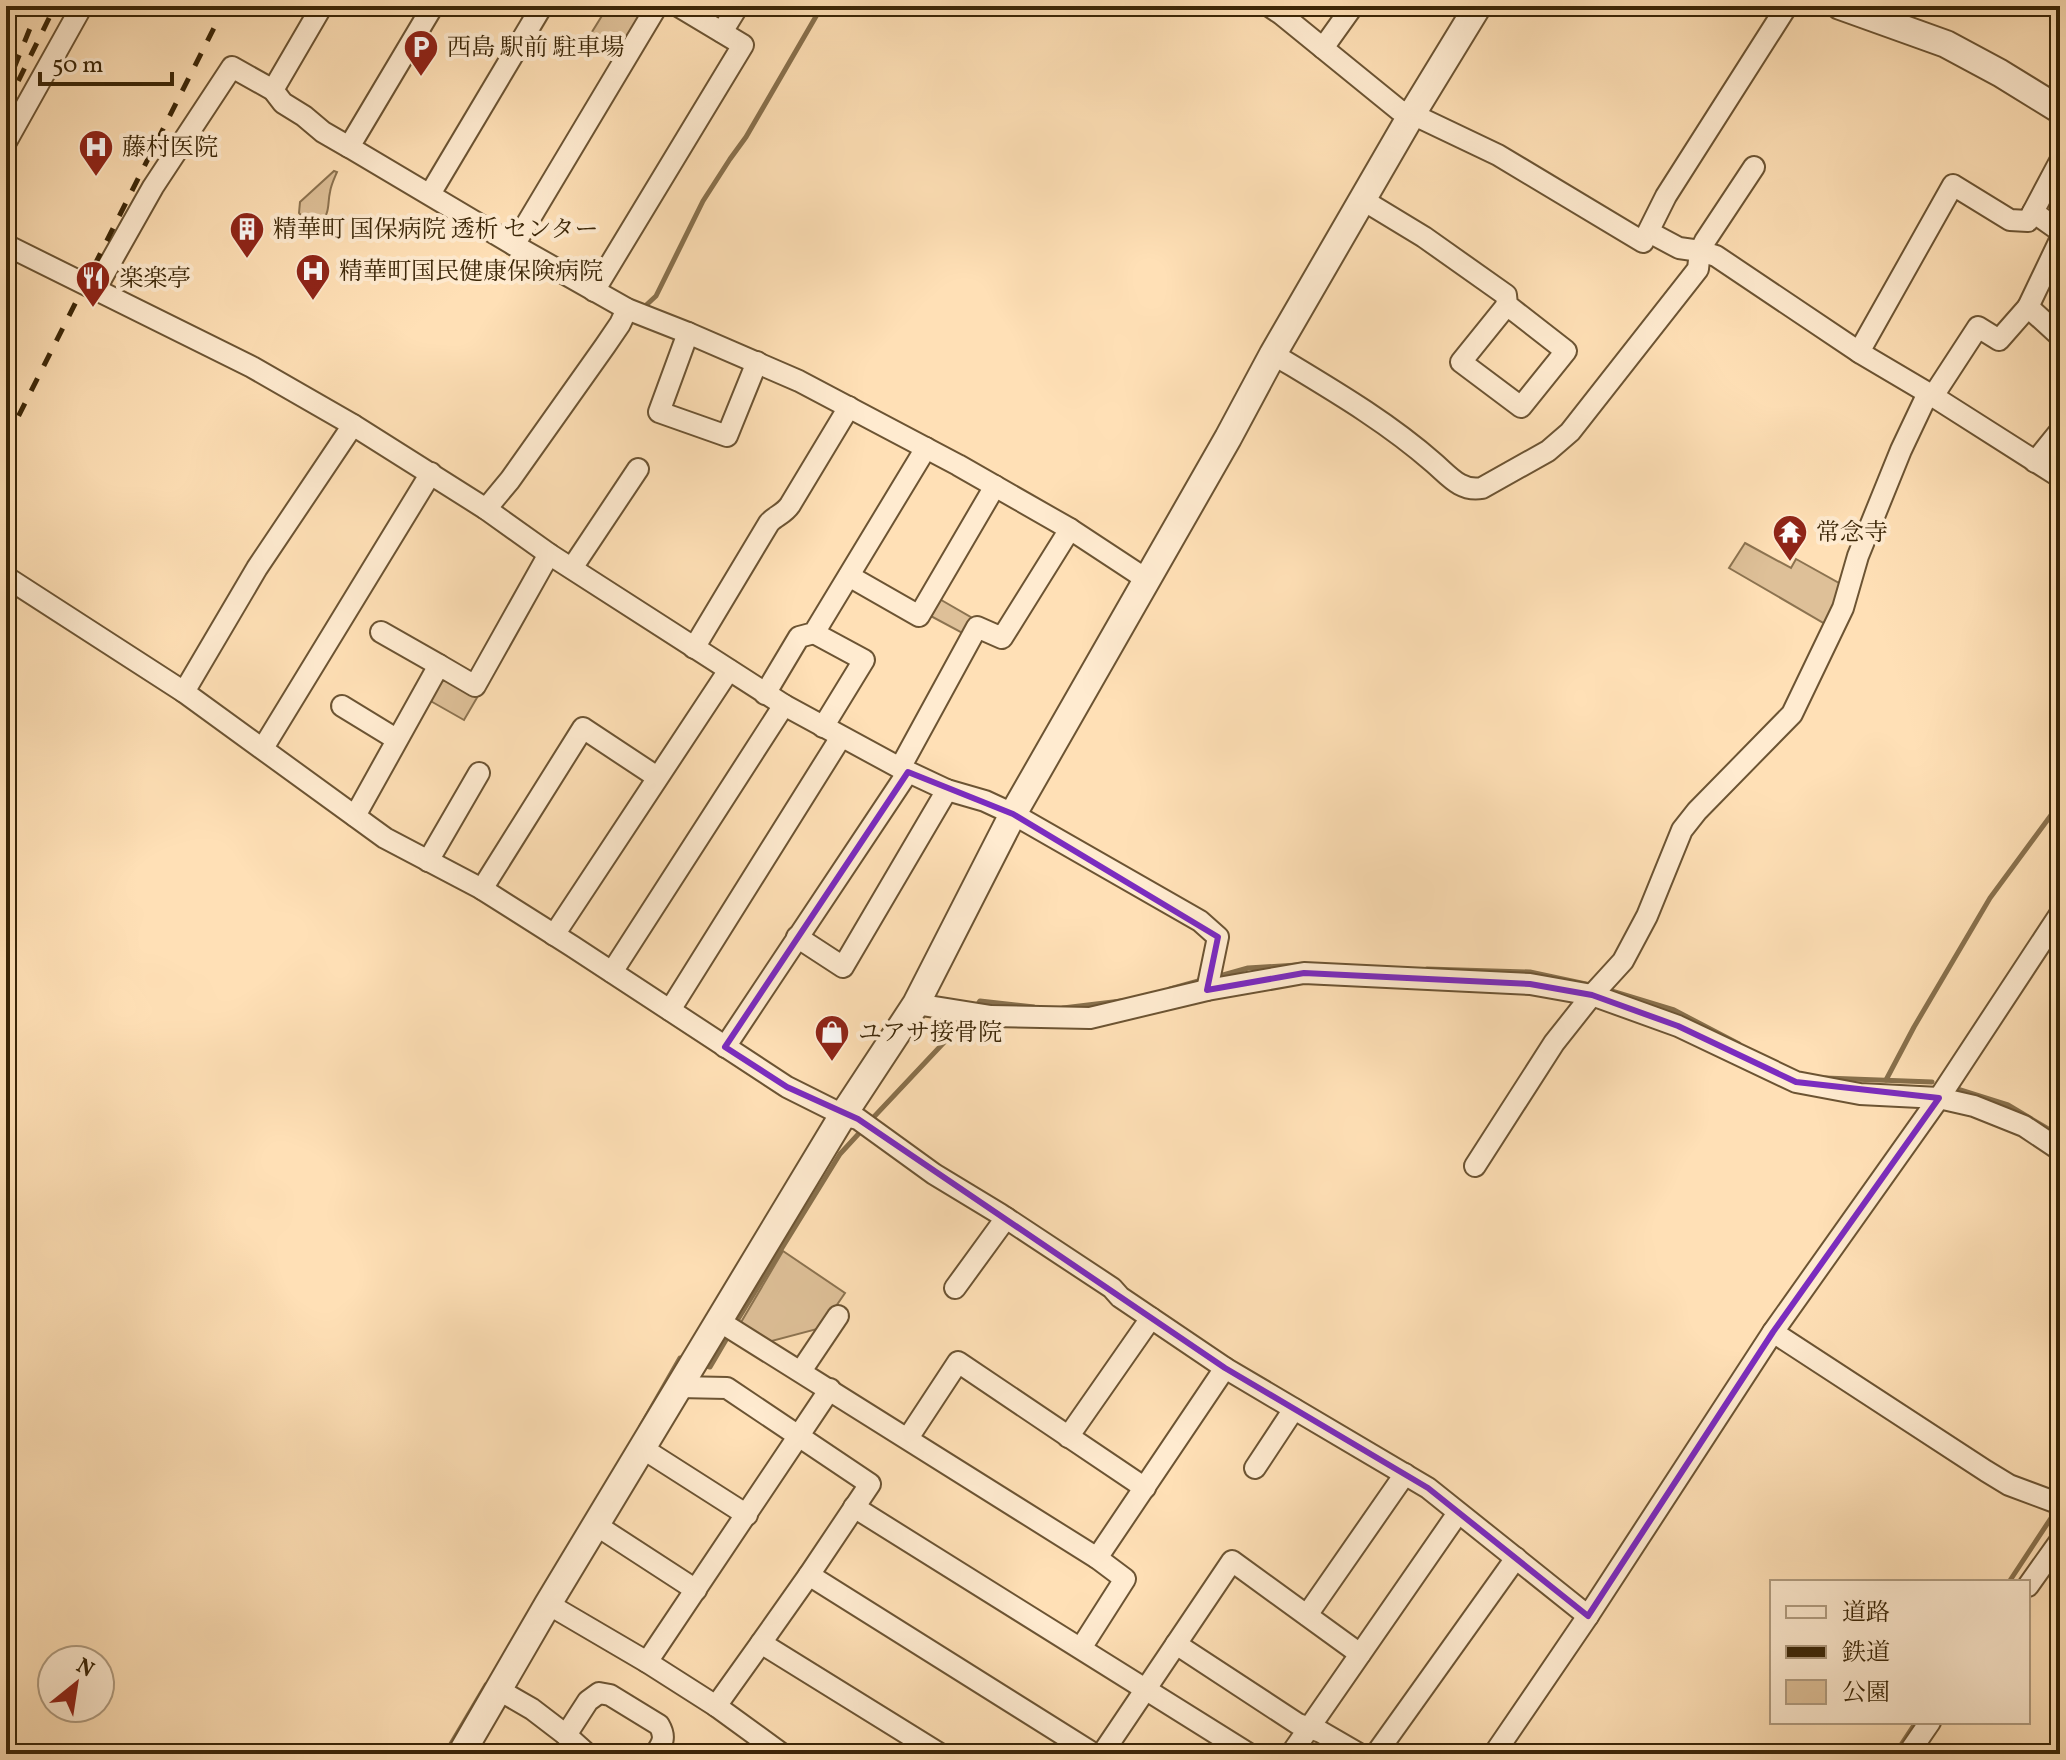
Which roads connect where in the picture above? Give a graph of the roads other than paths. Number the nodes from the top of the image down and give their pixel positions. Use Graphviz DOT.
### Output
graph roads {
  1 [pos="82,6"];
  2 [pos="322,6"];
  3 [pos="433,6"];
  4 [pos="542,6"];
  5 [pos="657,6"];
  6 [pos="678,6"];
  7 [pos="738,6"];
  8 [pos="1269,6"];
  9 [pos="1353,6"];
  10 [pos="1478,6"];
  11 [pos="1787,6"];
  12 [pos="1840,6"];
  13 [pos="722,32"];
  14 [pos="1323,48"];
  15 [pos="270,89"];
  16 [pos="2060,110"];
  17 [pos="1412,114"];
  18 [pos="6,142"];
  19 [pos="349,147"];
  20 [pos="2060,161"];
  21 [pos="1754,167"];
  22 [pos="430,194"];
  23 [pos="1363,200"];
  24 [pos="2033,212"];
  25 [pos="2060,231"];
  26 [pos="1649,232"];
  27 [pos="2060,240"];
  28 [pos="6,245"];
  29 [pos="514,245"];
  30 [pos="1700,251"];
  31 [pos="96,288"];
  32 [pos="594,291"];
  33 [pos="1507,305"];
  34 [pos="2028,307"];
  35 [pos="627,309"];
  36 [pos="688,333"];
  37 [pos="2060,336"];
  38 [pos="1859,352"];
  39 [pos="1273,354"];
  40 [pos="757,362"];
  41 [pos="1931,395"];
  42 [pos="849,407"];
  43 [pos="353,425"];
  44 [pos="2060,431"];
  45 [pos="926,448"];
  46 [pos="2035,462"];
  47 [pos="638,469"];
  48 [pos="431,473"];
  49 [pos="2060,477"];
  50 [pos="995,486"];
  51 [pos="486,509"];
  52 [pos="1070,529"];
  53 [pos="549,554"];
  54 [pos="572,568"];
  55 [pos="849,576"];
  56 [pos="6,577"];
  57 [pos="1146,579"];
  58 [pos="381,632"];
  59 [pos="814,633"];
  60 [pos="694,648"];
  61 [pos="439,665"];
  62 [pos="729,670"];
  63 [pos="184,692"];
  64 [pos="765,694"];
  65 [pos="784,705"];
  66 [pos="342,706"];
  67 [pos="832,732"];
  68 [pos="396,739"];
  69 [pos="263,748"];
  70 [pos="904,770"];
  71 [pos="479,773"];
  72 [pos="657,777"];
  73 [pos="947,790"];
  74 [pos="1013,814"];
  75 [pos="355,816"];
  76 [pos="428,861"];
  77 [pos="482,889"];
  78 [pos="2060,914"];
  79 [pos="554,935"];
  80 [pos="797,937"];
  81 [pos="612,972"];
  82 [pos="1207,990"];
  83 [pos="1592,995"];
  84 [pos="916,1004"];
  85 [pos="670,1010"];
  86 [pos="725,1047"];
  87 [pos="1939,1098"];
  88 [pos="843,1115"];
  89 [pos="2060,1150"];
  90 [pos="1475,1166"];
  91 [pos="1006,1218"];
  92 [pos="955,1288"];
  93 [pos="838,1316"];
  94 [pos="1151,1318"];
  95 [pos="720,1322"];
  96 [pos="1773,1332"];
  97 [pos="1225,1368"];
  98 [pos="801,1371"];
  99 [pos="679,1387"];
  100 [pos="830,1389"];
  101 [pos="1294,1409"];
  102 [pos="799,1436"];
  103 [pos="1068,1437"];
  104 [pos="908,1438"];
  105 [pos="642,1448"];
  106 [pos="1255,1468"];
  107 [pos="1405,1474"];
  108 [pos="1145,1488"];
  109 [pos="2060,1504"];
  110 [pos="854,1507"];
  111 [pos="1458,1513"];
  112 [pos="747,1515"];
  113 [pos="596,1525"];
  114 [pos="2060,1541"];
  115 [pos="1097,1558"];
  116 [pos="1516,1558"];
  117 [pos="809,1575"];
  118 [pos="2030,1583"];
  119 [pos="696,1590"];
  120 [pos="548,1604"];
  121 [pos="1307,1615"];
  122 [pos="1588,1616"];
  123 [pos="761,1643"];
  124 [pos="1176,1644"];
  125 [pos="1081,1648"];
  126 [pos="1360,1654"];
  127 [pos="647,1662"];
  128 [pos="1144,1689"];
  129 [pos="499,1690"];
  130 [pos="716,1706"];
  131 [pos="1929,1724"];
  132 [pos="1309,1727"];
  133 [pos="566,1735"];
  134 [pos="461,1754"];
  135 [pos="587,1754"];
  136 [pos="655,1754"];
  137 [pos="782,1754"];
  138 [pos="940,1754"];
  139 [pos="1094,1754"];
  140 [pos="1102,1754"];
  141 [pos="1249,1754"];
  142 [pos="1291,1754"];
  143 [pos="1359,1754"];
  144 [pos="1376,1754"];
  145 [pos="1494,1754"];
  146 [pos="1908,1754"];
  1 -- 18 [label="street"];
  2 -- 15 [label="street"];
  3 -- 19 [label="street"];
  4 -- 22 [label="street"];
  5 -- 29 [label="street"];
  6 -- 13 [label="street"];
  7 -- 13 [label="street"];
  8 -- 14 [label="street"];
  9 -- 14 [label="street"];
  10 -- 17 [label="street"];
  11 -- 26 [label="street"];
  12 -- 16 [label="street"];
  13 -- 32 [label="street"];
  14 -- 17 [label="street"];
  15 -- 19 [label="street"];
  15 -- 31 [label="street"];
  17 -- 23 [label="street"];
  17 -- 26 [label="street"];
  19 -- 22 [label="street"];
  20 -- 24 [label="street"];
  21 -- 30 [label="street"];
  22 -- 29 [label="street"];
  23 -- 33 [label="street"];
  23 -- 39 [label="street"];
  24 -- 25 [label="street"];
  24 -- 38 [label="street"];
  26 -- 30 [label="street"];
  27 -- 34 [label="street"];
  28 -- 31 [label="street"];
  29 -- 32 [label="street"];
  30 -- 38 [label="street"];
  30 -- 39 [label="street"];
  31 -- 43 [label="street"];
  32 -- 35 [label="street"];
  33 -- 33 [label="street"];
  34 -- 37 [label="street"];
  34 -- 41 [label="street"];
  35 -- 36 [label="street"];
  35 -- 51 [label="street"];
  36 -- 40 [label="street"];
  36 -- 40 [label="street"];
  38 -- 41 [label="street"];
  39 -- 57 [label="street"];
  40 -- 42 [label="street"];
  41 -- 46 [label="street"];
  41 -- 83 [label="street"];
  42 -- 45 [label="street"];
  42 -- 60 [label="street"];
  43 -- 48 [label="street"];
  43 -- 63 [label="street"];
  44 -- 46 [label="street"];
  45 -- 50 [label="street"];
  45 -- 55 [label="street"];
  46 -- 49 [label="street"];
  47 -- 54 [label="street"];
  48 -- 51 [label="street"];
  48 -- 69 [label="street"];
  50 -- 52 [label="street"];
  50 -- 55 [label="street"];
  51 -- 53 [label="street"];
  52 -- 57 [label="street"];
  52 -- 70 [label="street"];
  53 -- 54 [label="street"];
  53 -- 61 [label="street"];
  54 -- 60 [label="street"];
  55 -- 59 [label="street"];
  56 -- 63 [label="street"];
  57 -- 74 [label="street"];
  58 -- 61 [label="street"];
  59 -- 64 [label="street"];
  59 -- 67 [label="street"];
  60 -- 62 [label="street"];
  61 -- 68 [label="street"];
  62 -- 64 [label="street"];
  62 -- 72 [label="street"];
  63 -- 69 [label="street"];
  64 -- 65 [label="street"];
  65 -- 67 [label="street"];
  65 -- 81 [label="street"];
  66 -- 68 [label="street"];
  67 -- 70 [label="street"];
  67 -- 85 [label="street"];
  68 -- 75 [label="street"];
  69 -- 75 [label="street"];
  70 -- 73 [label="street"];
  70 -- 80 [label="street"];
  71 -- 76 [label="street"];
  72 -- 77 [label="street"];
  72 -- 79 [label="street"];
  73 -- 74 [label="street"];
  73 -- 80 [label="street"];
  74 -- 82 [label="street"];
  74 -- 84 [label="street"];
  75 -- 76 [label="street"];
  76 -- 77 [label="street"];
  77 -- 79 [label="street"];
  78 -- 87 [label="street"];
  79 -- 81 [label="street"];
  80 -- 86 [label="street"];
  81 -- 85 [label="street"];
  82 -- 83 [label="street"];
  82 -- 84 [label="street"];
  83 -- 87 [label="street"];
  83 -- 90 [label="street"];
  84 -- 88 [label="street"];
  85 -- 86 [label="street"];
  86 -- 88 [label="street"];
  87 -- 89 [label="street"];
  87 -- 96 [label="street"];
  88 -- 91 [label="street"];
  88 -- 95 [label="street"];
  91 -- 92 [label="street"];
  91 -- 94 [label="street"];
  93 -- 98 [label="street"];
  94 -- 97 [label="street"];
  94 -- 103 [label="street"];
  95 -- 98 [label="street"];
  95 -- 99 [label="street"];
  96 -- 109 [label="street"];
  96 -- 122 [label="street"];
  97 -- 101 [label="street"];
  97 -- 108 [label="street"];
  98 -- 100 [label="street"];
  99 -- 102 [label="street"];
  99 -- 105 [label="street"];
  100 -- 102 [label="street"];
  100 -- 104 [label="street"];
  101 -- 106 [label="street"];
  101 -- 107 [label="street"];
  102 -- 110 [label="street"];
  102 -- 112 [label="street"];
  103 -- 104 [label="street"];
  103 -- 108 [label="street"];
  104 -- 115 [label="street"];
  105 -- 112 [label="street"];
  105 -- 113 [label="street"];
  107 -- 111 [label="street"];
  107 -- 121 [label="street"];
  108 -- 115 [label="street"];
  110 -- 117 [label="street"];
  110 -- 125 [label="street"];
  111 -- 116 [label="street"];
  111 -- 126 [label="street"];
  112 -- 119 [label="street"];
  113 -- 119 [label="street"];
  113 -- 120 [label="street"];
  114 -- 118 [label="street"];
  115 -- 125 [label="street"];
  116 -- 122 [label="street"];
  116 -- 144 [label="street"];
  117 -- 123 [label="street"];
  117 -- 139 [label="street"];
  119 -- 127 [label="street"];
  120 -- 127 [label="street"];
  120 -- 129 [label="street"];
  121 -- 124 [label="street"];
  121 -- 126 [label="street"];
  122 -- 145 [label="street"];
  123 -- 130 [label="street"];
  123 -- 138 [label="street"];
  124 -- 128 [label="street"];
  124 -- 132 [label="street"];
  125 -- 128 [label="street"];
  126 -- 132 [label="street"];
  127 -- 130 [label="street"];
  128 -- 140 [label="street"];
  128 -- 141 [label="street"];
  129 -- 133 [label="street"];
  129 -- 134 [label="street"];
  130 -- 137 [label="street"];
  131 -- 146 [label="street"];
  132 -- 142 [label="street"];
  132 -- 143 [label="street"];
  133 -- 135 [label="street"];
  133 -- 136 [label="street"];
}
